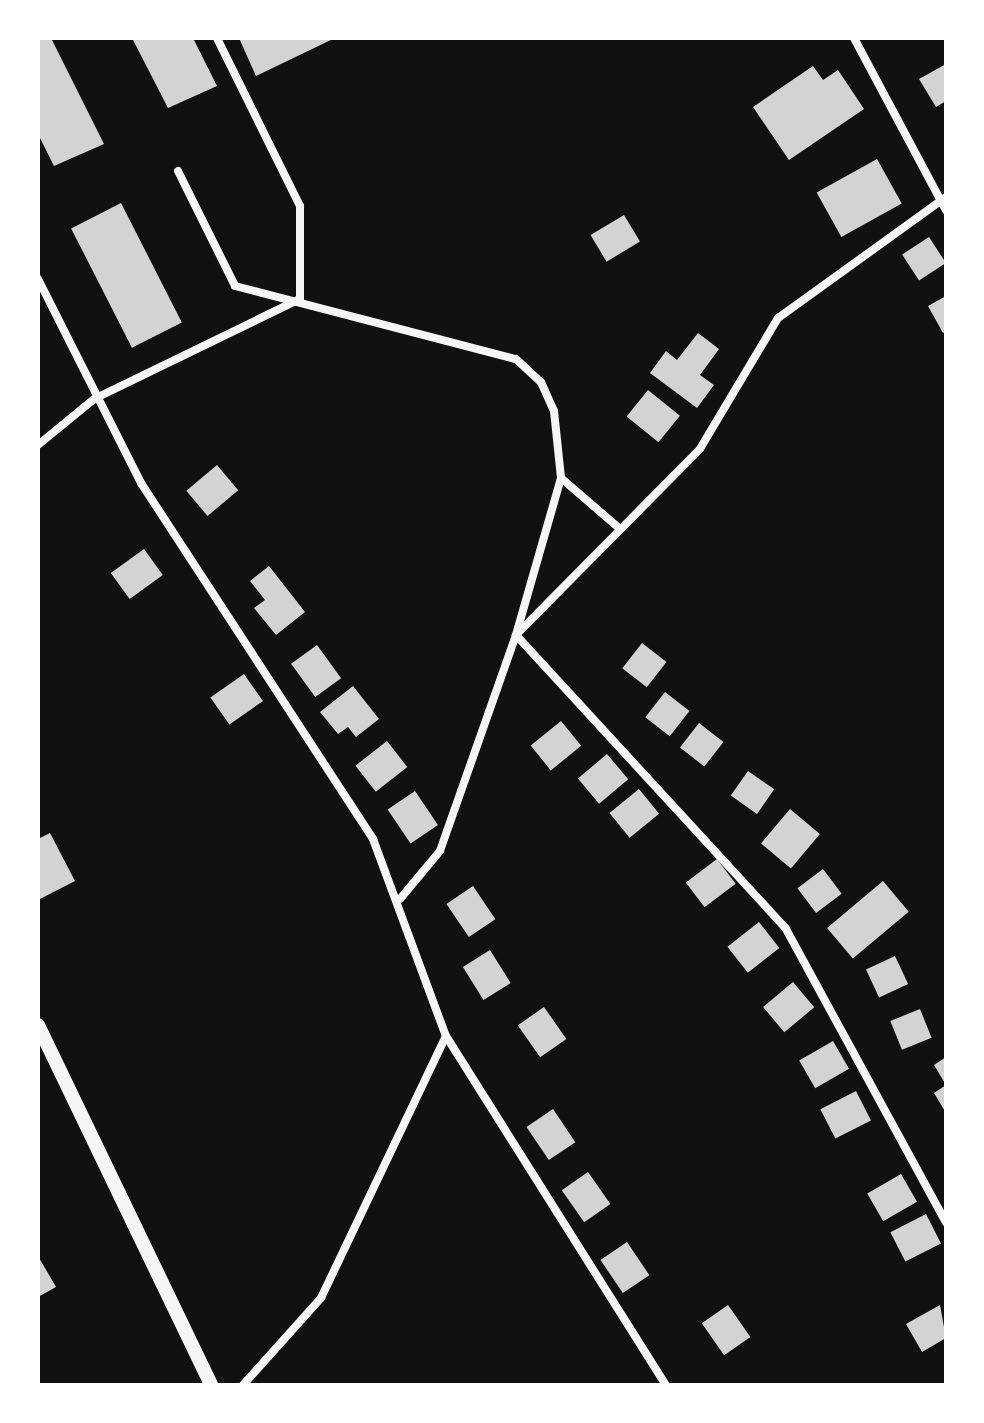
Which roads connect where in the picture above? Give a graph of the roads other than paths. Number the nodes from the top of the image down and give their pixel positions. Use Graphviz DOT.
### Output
graph roads {
  1 [pos="217,38"];
  2 [pos="854,38"];
  3 [pos="178,171"];
  4 [pos="944,198"];
  5 [pos="946,210"];
  6 [pos="38,279"];
  7 [pos="300,299"];
  8 [pos="94,399"];
  9 [pos="38,445"];
  10 [pos="561,478"];
  11 [pos="619,528"];
  12 [pos="516,635"];
  13 [pos="400,899"];
  14 [pos="38,1025"];
  15 [pos="446,1036"];
  16 [pos="946,1222"];
  17 [pos="211,1385"];
  18 [pos="243,1385"];
  19 [pos="666,1385"];
  1 -- 7 [label="street"];
  2 -- 4 [label="street"];
  3 -- 7 [label="street"];
  4 -- 5 [label="street"];
  4 -- 11 [label="street"];
  6 -- 8 [label="street"];
  7 -- 8 [label="street"];
  7 -- 10 [label="street"];
  8 -- 9 [label="street"];
  8 -- 13 [label="street"];
  10 -- 11 [label="street"];
  10 -- 12 [label="street"];
  11 -- 12 [label="street"];
  12 -- 13 [label="street"];
  12 -- 16 [label="street"];
  13 -- 15 [label="street"];
  14 -- 17 [label="street"];
  15 -- 18 [label="street"];
  15 -- 19 [label="street"];
}
